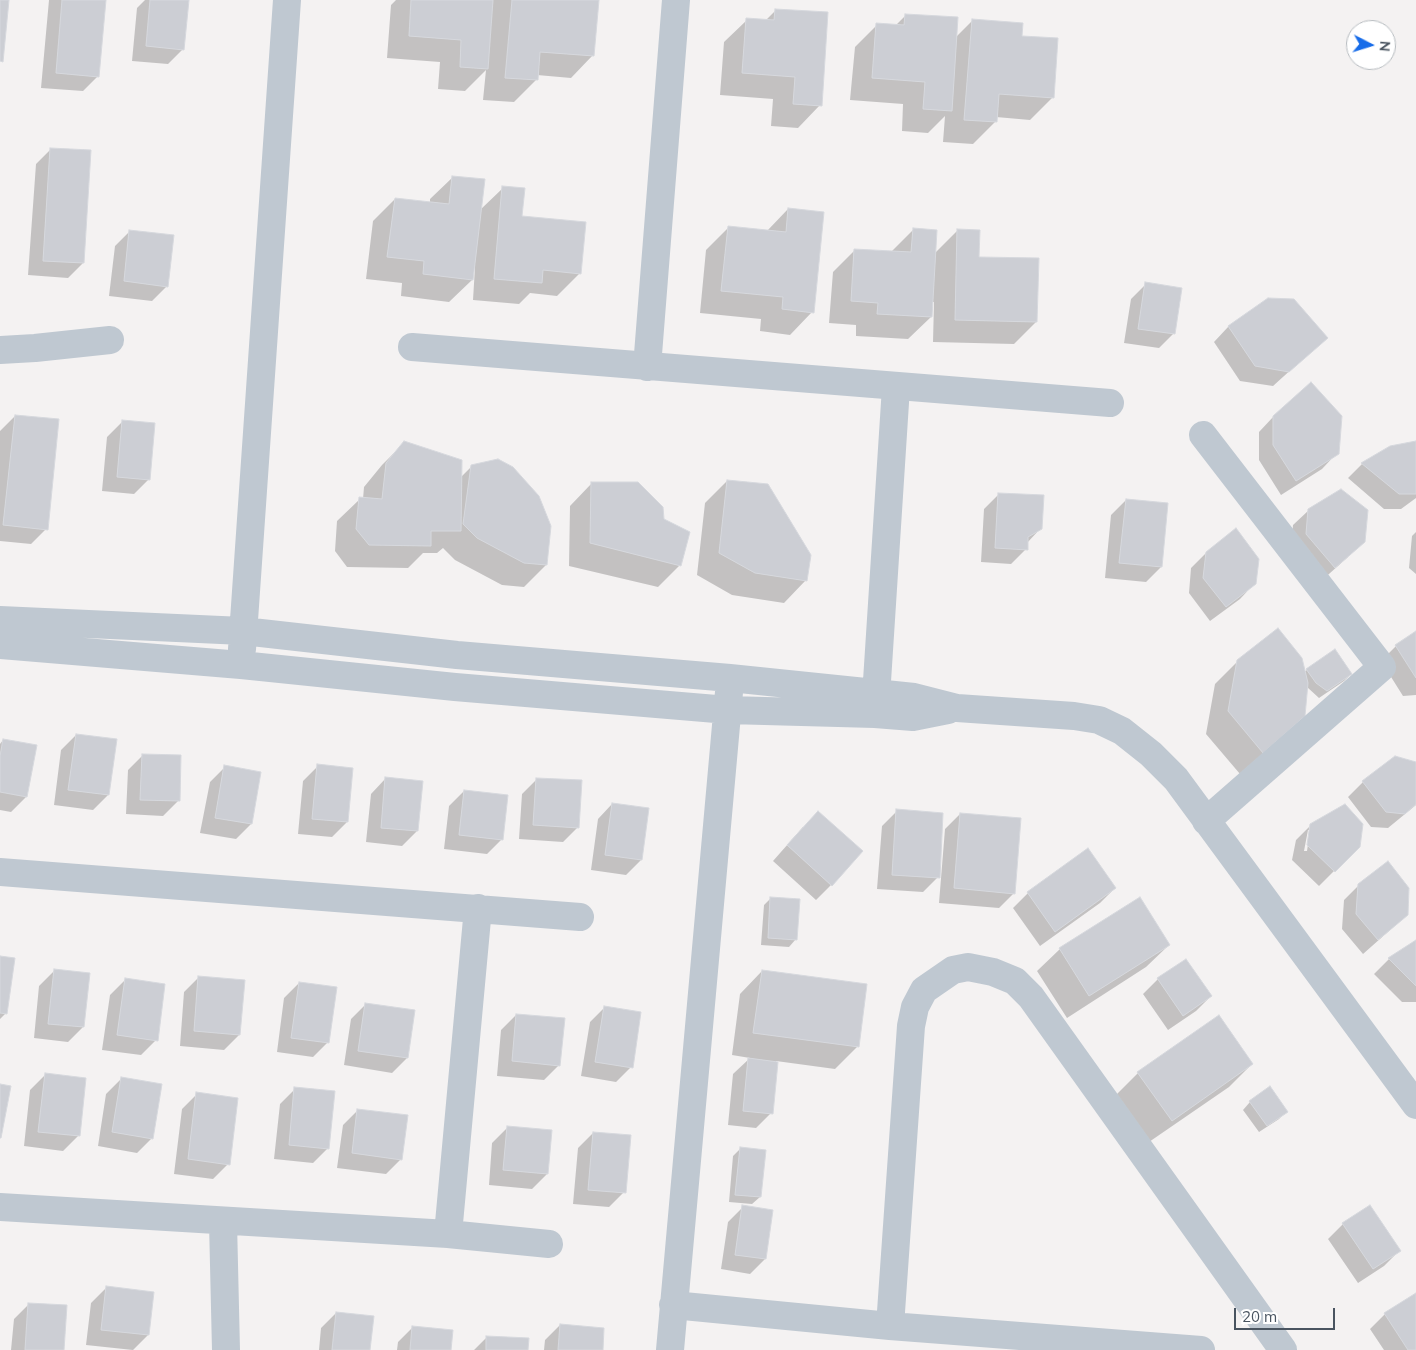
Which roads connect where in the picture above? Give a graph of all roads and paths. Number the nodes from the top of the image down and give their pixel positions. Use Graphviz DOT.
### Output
graph roads {
  1 [pos="287,0"];
  2 [pos="676,0"];
  3 [pos="110,340"];
  4 [pos="412,347"];
  5 [pos="0,350"];
  6 [pos="647,366"];
  7 [pos="896,387"];
  8 [pos="1110,403"];
  9 [pos="1203,435"];
  10 [pos="0,620"];
  11 [pos="243,631"];
  12 [pos="0,645"];
  13 [pos="241,665"];
  14 [pos="730,678"];
  15 [pos="876,704"];
  16 [pos="728,710"];
  17 [pos="1206,821"];
  18 [pos="0,872"];
  19 [pos="478,908"];
  20 [pos="580,917"];
  21 [pos="1416,1105"];
  22 [pos="0,1207"];
  23 [pos="223,1222"];
  24 [pos="448,1234"];
  25 [pos="549,1244"];
  26 [pos="674,1305"];
  27 [pos="890,1326"];
  28 [pos="226,1350"];
  29 [pos="670,1350"];
  30 [pos="1201,1350"];
  31 [pos="1283,1350"];
  1 -- 11 [label="street"];
  2 -- 6 [label="street"];
  3 -- 5 [label="street"];
  4 -- 6 [label="street"];
  6 -- 7 [label="street"];
  7 -- 8 [label="street"];
  7 -- 15 [label="street"];
  9 -- 17 [label="street"];
  10 -- 11 [label="street"];
  11 -- 13 [label="street"];
  11 -- 14 [label="street"];
  12 -- 13 [label="street"];
  13 -- 16 [label="street"];
  14 -- 15 [label="street"];
  14 -- 16 [label="street"];
  15 -- 16 [label="street"];
  15 -- 17 [label="street"];
  16 -- 26 [label="street"];
  17 -- 21 [label="street"];
  18 -- 19 [label="street"];
  19 -- 20 [label="street"];
  19 -- 24 [label="street"];
  22 -- 23 [label="street"];
  23 -- 24 [label="street"];
  23 -- 28 [label="street"];
  24 -- 25 [label="street"];
  26 -- 27 [label="street"];
  26 -- 29 [label="street"];
  27 -- 30 [label="street"];
  27 -- 31 [label="street"];
}
